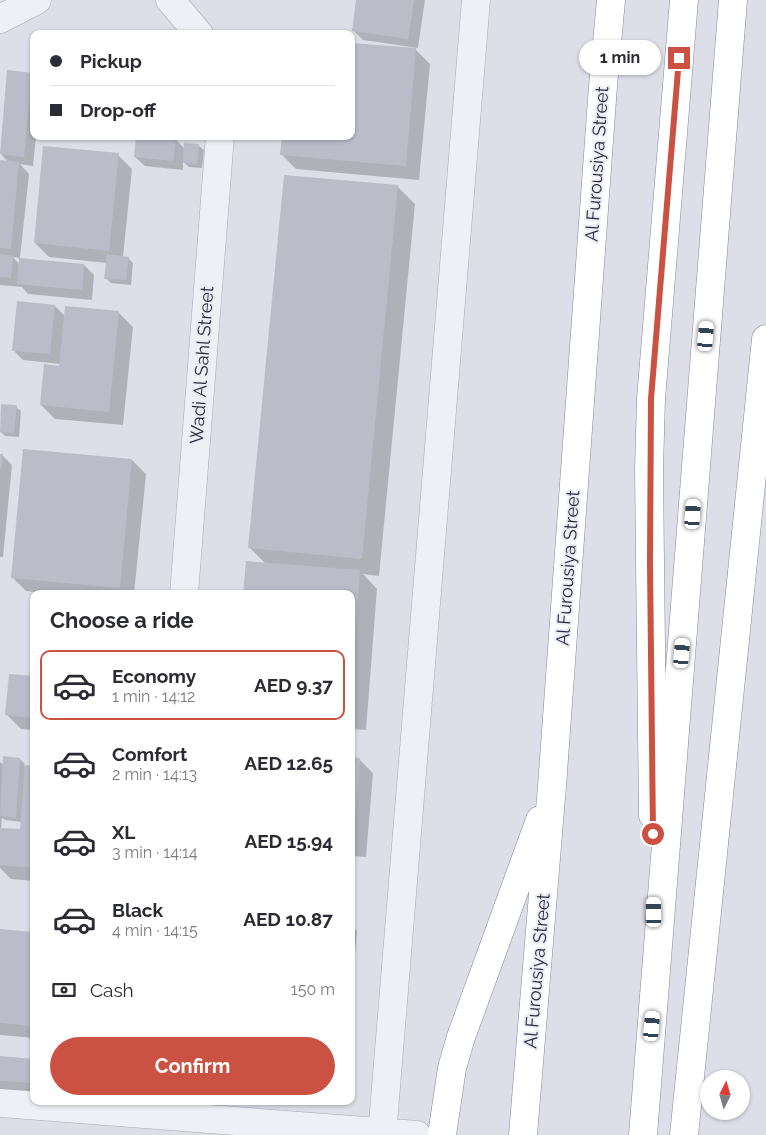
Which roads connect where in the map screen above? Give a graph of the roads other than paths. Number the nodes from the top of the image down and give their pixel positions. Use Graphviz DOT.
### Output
graph roads {
  1 [pos="37,0"];
  2 [pos="170,0"];
  3 [pos="476,0"];
  4 [pos="611,0"];
  5 [pos="684,0"];
  6 [pos="733,0"];
  7 [pos="0,19"];
  8 [pos="196,30"];
  9 [pos="220,140"];
  10 [pos="766,339"];
  11 [pos="184,590"];
  12 [pos="552,786"];
  13 [pos="656,989"];
  14 [pos="0,1102"];
  15 [pos="30,1103"];
  16 [pos="86,1105"];
  17 [pos="144,1107"];
  18 [pos="382,1133"];
  19 [pos="417,1135"];
  20 [pos="442,1135"];
  21 [pos="523,1135"];
  22 [pos="643,1135"];
  23 [pos="684,1135"];
  1 -- 7 [label="street"];
  2 -- 8 [label="street"];
  3 -- 18 [label="street"];
  4 -- 12 [label="highway, Al Furousiya Street"];
  5 -- 13 [label="highway"];
  6 -- 13 [label="highway"];
  9 -- 11 [label="street, Wadi Al Sahl Street"];
  10 -- 23 [label="highway"];
  12 -- 20 [label="highway"];
  12 -- 21 [label="highway, Al Furousiya Street"];
  13 -- 22 [label="highway"];
  14 -- 15 [label="street"];
  16 -- 17 [label="street"];
  17 -- 18 [label="street"];
  18 -- 19 [label="street"];
}
